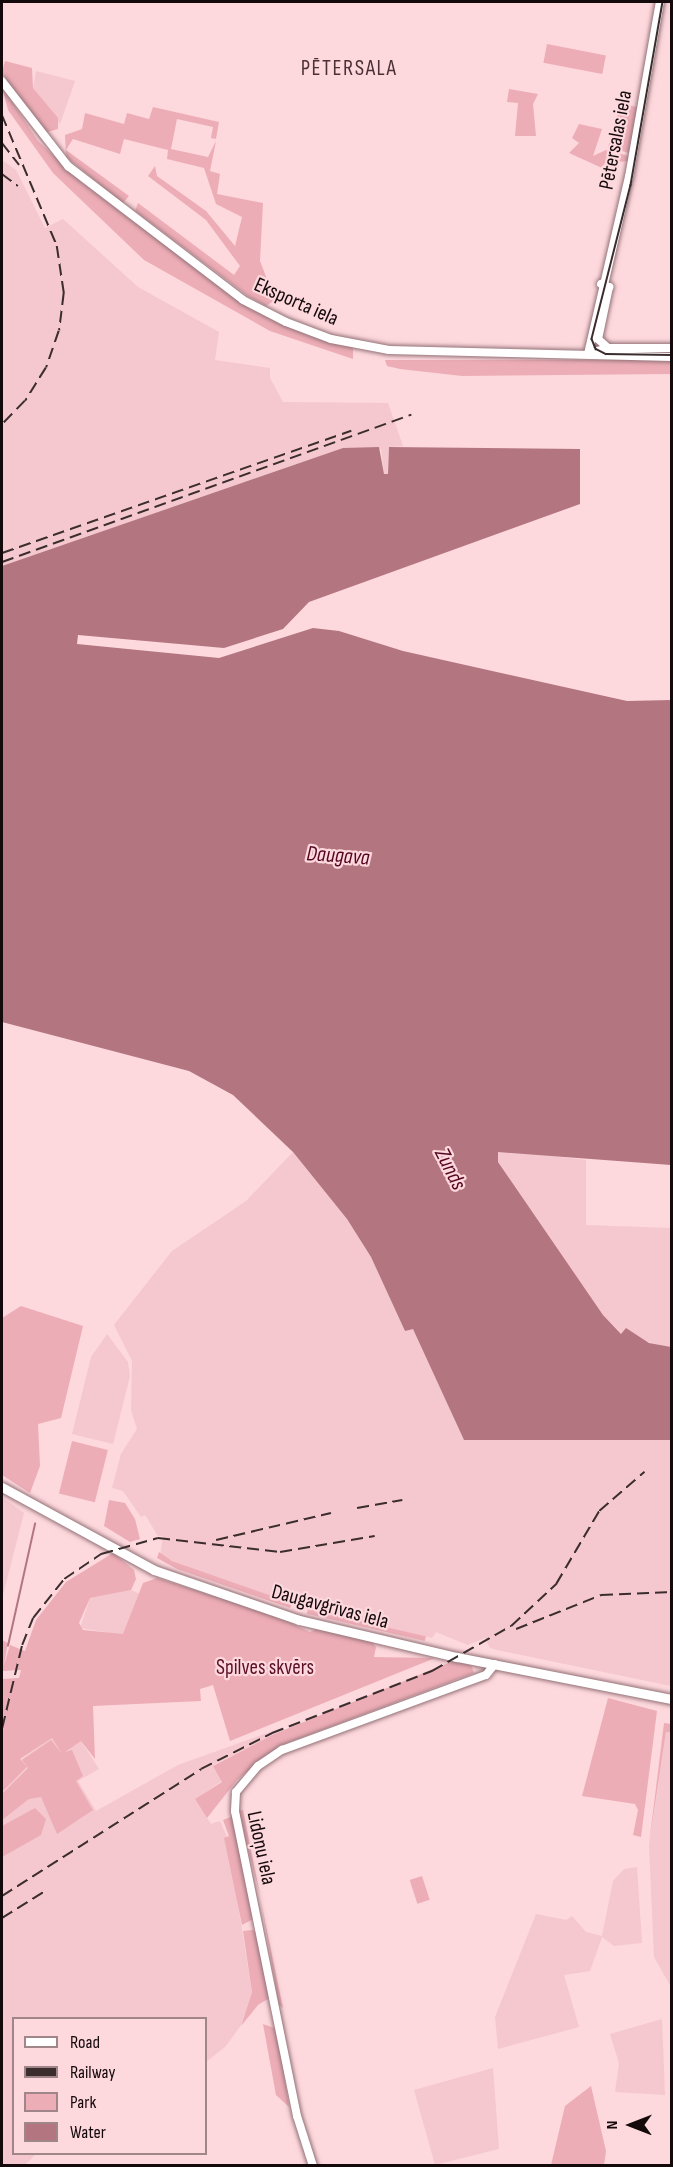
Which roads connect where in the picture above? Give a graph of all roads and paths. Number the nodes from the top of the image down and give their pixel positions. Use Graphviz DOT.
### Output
graph roads {
  1 [pos="660,2"];
  2 [pos="2,81"];
  3 [pos="601,284"];
  4 [pos="608,348"];
  5 [pos="672,348"];
  6 [pos="588,354"];
  7 [pos="672,357"];
  8 [pos="2,1487"];
  9 [pos="495,1664"];
  10 [pos="672,1699"];
  11 [pos="313,2166"];
  1 -- 3 [label="street, Pētersalas iela"];
  2 -- 6 [label="street, Eksporta iela"];
  3 -- 4 [label="street, Pētersalas iela"];
  3 -- 6 [label="street, Pētersalas iela"];
  4 -- 5 [label="street, Eksporta iela"];
  4 -- 6 [label="street, Eksporta iela"];
  6 -- 7 [label="street, Eksporta iela"];
  8 -- 9 [label="main road, Daugavgrīvas iela"];
  9 -- 10 [label="main road, Daugavgrīvas iela"];
  9 -- 11 [label="street, Lidoņu iela"];
}
